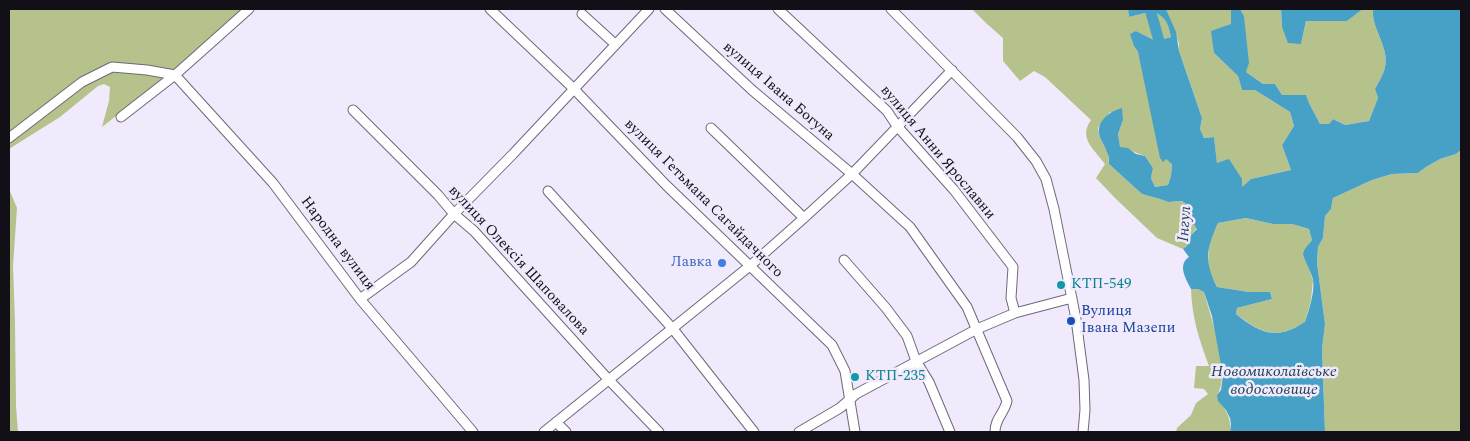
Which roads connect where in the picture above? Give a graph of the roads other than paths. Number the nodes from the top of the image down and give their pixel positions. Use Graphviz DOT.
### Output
graph roads {
  1 [pos="249,9"];
  2 [pos="490,9"];
  3 [pos="649,9"];
  4 [pos="665,9"];
  5 [pos="778,9"];
  6 [pos="891,9"];
  7 [pos="582,14"];
  8 [pos="615,44"];
  9 [pos="952,70"];
  10 [pos="175,75"];
  11 [pos="573,88"];
  12 [pos="354,110"];
  13 [pos="121,117"];
  14 [pos="898,126"];
  15 [pos="711,128"];
  16 [pos="9,138"];
  17 [pos="852,174"];
  18 [pos="548,191"];
  19 [pos="454,214"];
  20 [pos="804,218"];
  21 [pos="844,260"];
  22 [pos="751,265"];
  23 [pos="1072,298"];
  24 [pos="360,299"];
  25 [pos="1015,313"];
  26 [pos="673,329"];
  27 [pos="977,329"];
  28 [pos="916,361"];
  29 [pos="608,379"];
  30 [pos="849,401"];
  31 [pos="556,422"];
  32 [pos="473,432"];
  33 [pos="544,432"];
  34 [pos="566,432"];
  35 [pos="659,432"];
  36 [pos="754,432"];
  37 [pos="799,432"];
  38 [pos="855,432"];
  39 [pos="950,432"];
  40 [pos="995,432"];
  41 [pos="1083,432"];
  1 -- 10 [label="street"];
  2 -- 11 [label="street, вулиця Гетьмана Сагайдачного"];
  3 -- 8 [label="street"];
  4 -- 17 [label="street, вулиця Івана Богуна"];
  5 -- 14 [label="street, вулиця Анни Ярославни"];
  6 -- 9 [label="street"];
  7 -- 8 [label="street"];
  8 -- 11 [label="street"];
  9 -- 14 [label="street"];
  9 -- 23 [label="street"];
  10 -- 13 [label="street"];
  10 -- 16 [label="street"];
  10 -- 24 [label="street, Народна вулиця"];
  11 -- 19 [label="street"];
  11 -- 22 [label="street, вулиця Гетьмана Сагайдачного"];
  12 -- 19 [label="street, вулиця Олексія Шаповалова"];
  14 -- 17 [label="street"];
  14 -- 25 [label="street, вулиця Анни Ярославни"];
  15 -- 20 [label="street"];
  17 -- 20 [label="street"];
  17 -- 27 [label="street, вулиця Івана Богуна"];
  18 -- 26 [label="street"];
  19 -- 24 [label="street"];
  19 -- 29 [label="street, вулиця Олексія Шаповалова"];
  20 -- 22 [label="street"];
  21 -- 28 [label="street"];
  22 -- 26 [label="street"];
  22 -- 30 [label="street, вулиця Гетьмана Сагайдачного"];
  23 -- 25 [label="street"];
  23 -- 41 [label="street"];
  24 -- 32 [label="street, Народна вулиця"];
  25 -- 27 [label="street"];
  26 -- 29 [label="street"];
  26 -- 36 [label="street"];
  27 -- 28 [label="street"];
  27 -- 40 [label="street, вулиця Івана Богуна"];
  28 -- 30 [label="street"];
  28 -- 39 [label="street"];
  29 -- 31 [label="street"];
  29 -- 35 [label="street, вулиця Олексія Шаповалова"];
  30 -- 37 [label="street"];
  30 -- 38 [label="street, вулиця Гетьмана Сагайдачного"];
  31 -- 33 [label="street"];
  31 -- 34 [label="street"];
}
